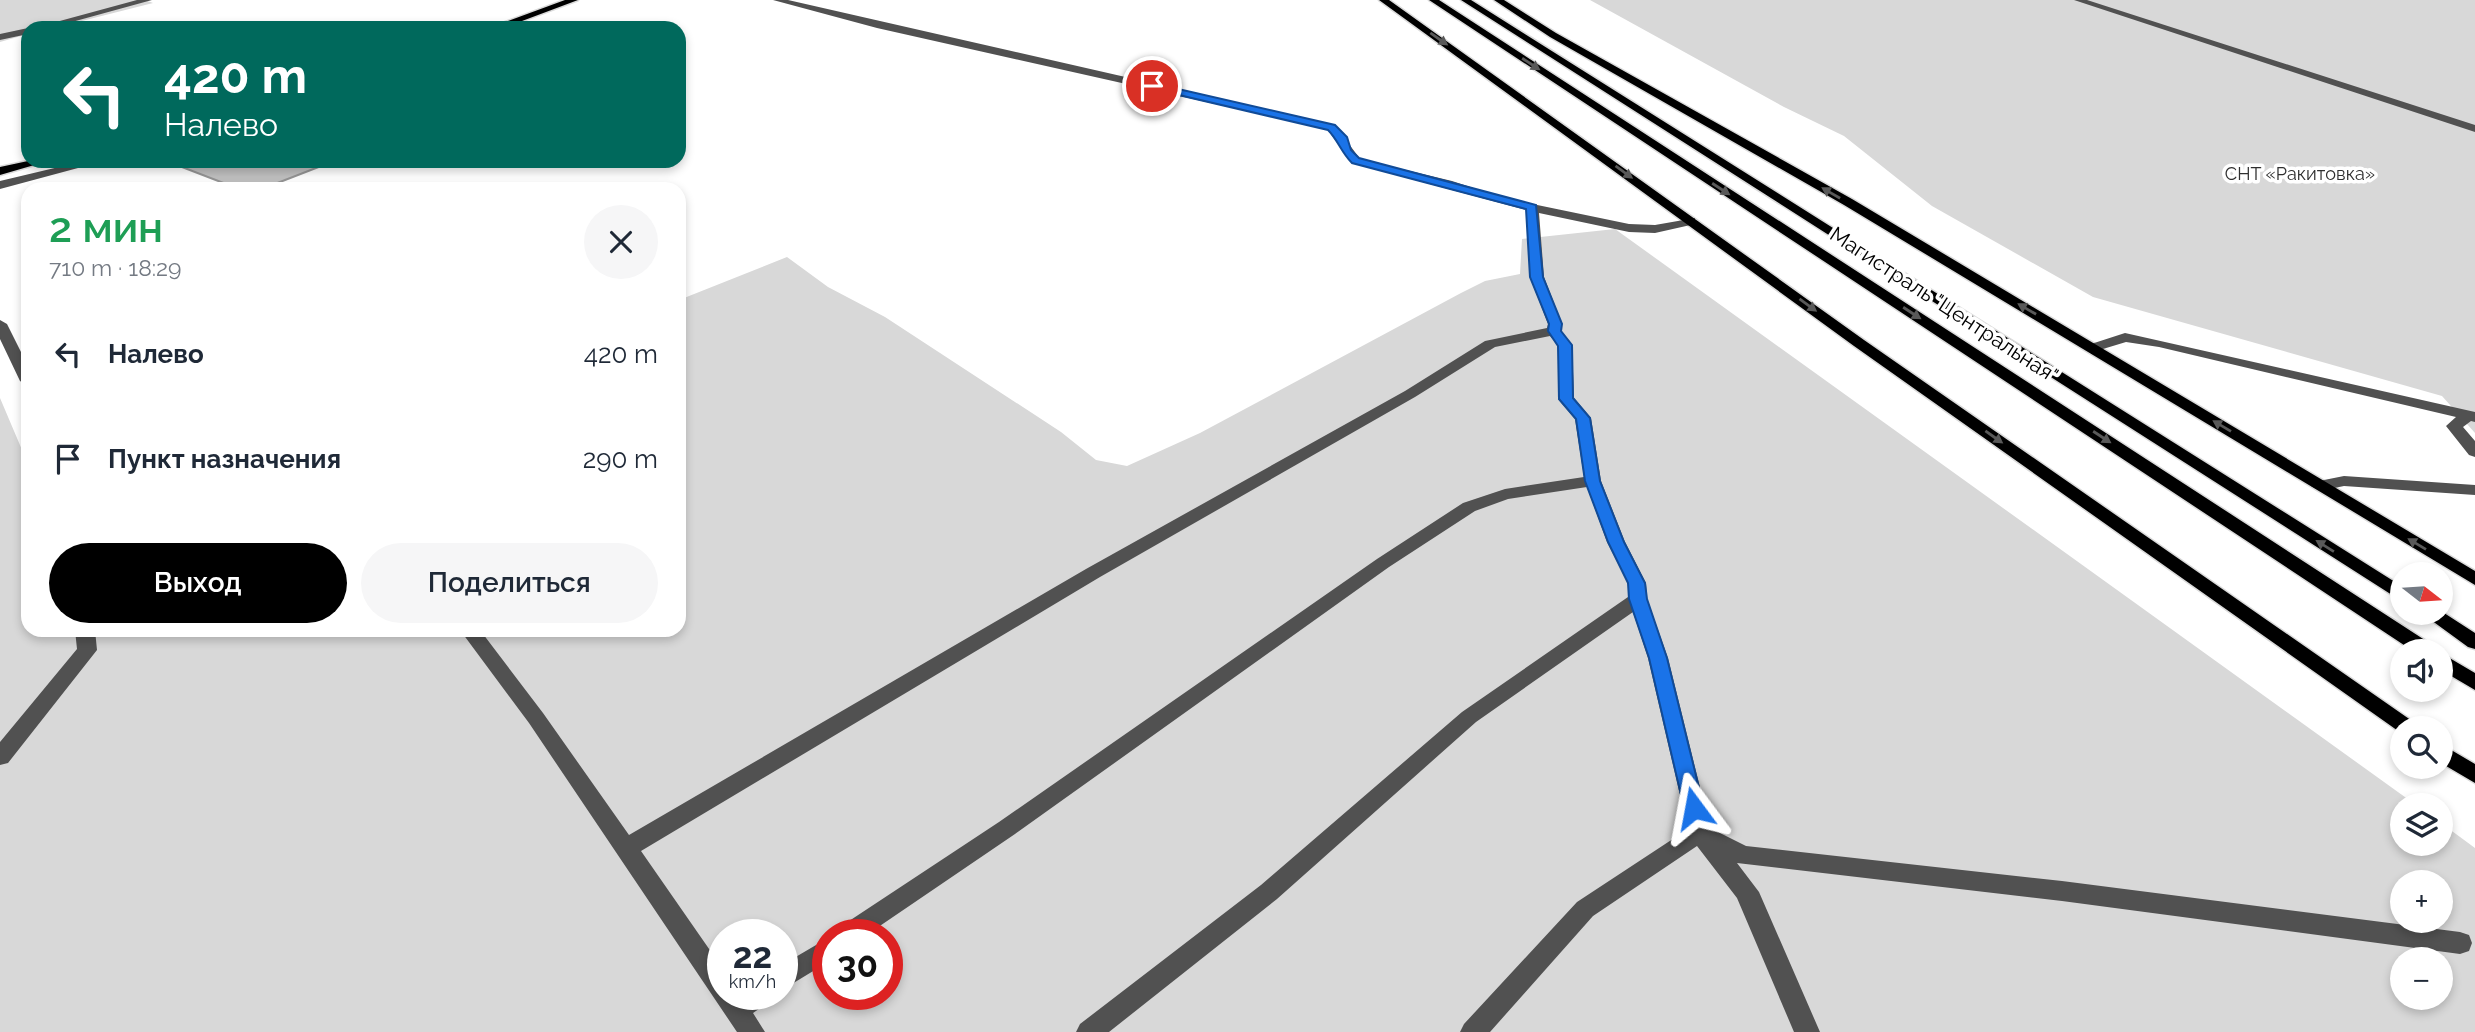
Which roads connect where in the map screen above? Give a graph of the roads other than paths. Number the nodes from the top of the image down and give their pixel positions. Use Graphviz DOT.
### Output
graph roads {
  1 [pos="148,0"];
  2 [pos="574,0"];
  3 [pos="777,0"];
  4 [pos="1383,0"];
  5 [pos="1433,0"];
  6 [pos="1465,0"];
  7 [pos="1497,0"];
  8 [pos="2078,0"];
  9 [pos="66,21"];
  10 [pos="514,21"];
  11 [pos="21,32"];
  12 [pos="0,37"];
  13 [pos="2475,130"];
  14 [pos="21,166"];
  15 [pos="69,168"];
  16 [pos="0,171"];
  17 [pos="0,185"];
  18 [pos="1532,207"];
  19 [pos="1691,221"];
  20 [pos="0,324"];
  21 [pos="1554,331"];
  22 [pos="2093,348"];
  23 [pos="21,367"];
  24 [pos="2472,416"];
  25 [pos="2475,452"];
  26 [pos="1593,481"];
  27 [pos="2320,486"];
  28 [pos="2475,490"];
  29 [pos="2475,579"];
  30 [pos="2390,588"];
  31 [pos="1638,599"];
  32 [pos="2449,625"];
  33 [pos="86,637"];
  34 [pos="475,637"];
  35 [pos="2409,639"];
  36 [pos="2475,642"];
  37 [pos="2453,668"];
  38 [pos="2475,683"];
  39 [pos="2390,716"];
  40 [pos="0,757"];
  41 [pos="2453,760"];
  42 [pos="2475,775"];
  43 [pos="1700,833"];
  44 [pos="627,848"];
  45 [pos="871,919"];
  46 [pos="2460,943"];
  47 [pos="707,967"];
  48 [pos="736,1010"];
  49 [pos="752,1032"];
  50 [pos="1090,1032"];
  51 [pos="1473,1032"];
  52 [pos="1807,1032"];
  1 -- 9 [label="street"];
  2 -- 10 [label="main road"];
  3 -- 18 [label="street"];
  4 -- 19 [label="main road, one-way"];
  5 -- 35 [label="main road, Магистраль \"Центральная\", one-way"];
  30 -- 6 [label="main road, Магистраль \"Центральная\", one-way"];
  22 -- 7 [label="main road, one-way"];
  8 -- 13 [label="street"];
  11 -- 12 [label="street"];
  14 -- 16 [label="main road"];
  15 -- 17 [label="street"];
  18 -- 19 [label="street"];
  18 -- 21 [label="street"];
  19 -- 39 [label="main road, one-way"];
  20 -- 23 [label="street"];
  21 -- 26 [label="street"];
  21 -- 44 [label="street"];
  22 -- 24 [label="street"];
  27 -- 22 [label="main road, one-way"];
  24 -- 25 [label="street"];
  26 -- 31 [label="street"];
  26 -- 45 [label="street"];
  27 -- 28 [label="street"];
  29 -- 27 [label="main road, one-way"];
  31 -- 43 [label="street"];
  31 -- 50 [label="street"];
  32 -- 36 [label="main road"];
  33 -- 40 [label="street"];
  34 -- 44 [label="street"];
  37 -- 38 [label="main road"];
  41 -- 42 [label="main road"];
  43 -- 46 [label="street"];
  43 -- 51 [label="street"];
  43 -- 52 [label="street"];
  44 -- 47 [label="street"];
  48 -- 49 [label="street"];
}
